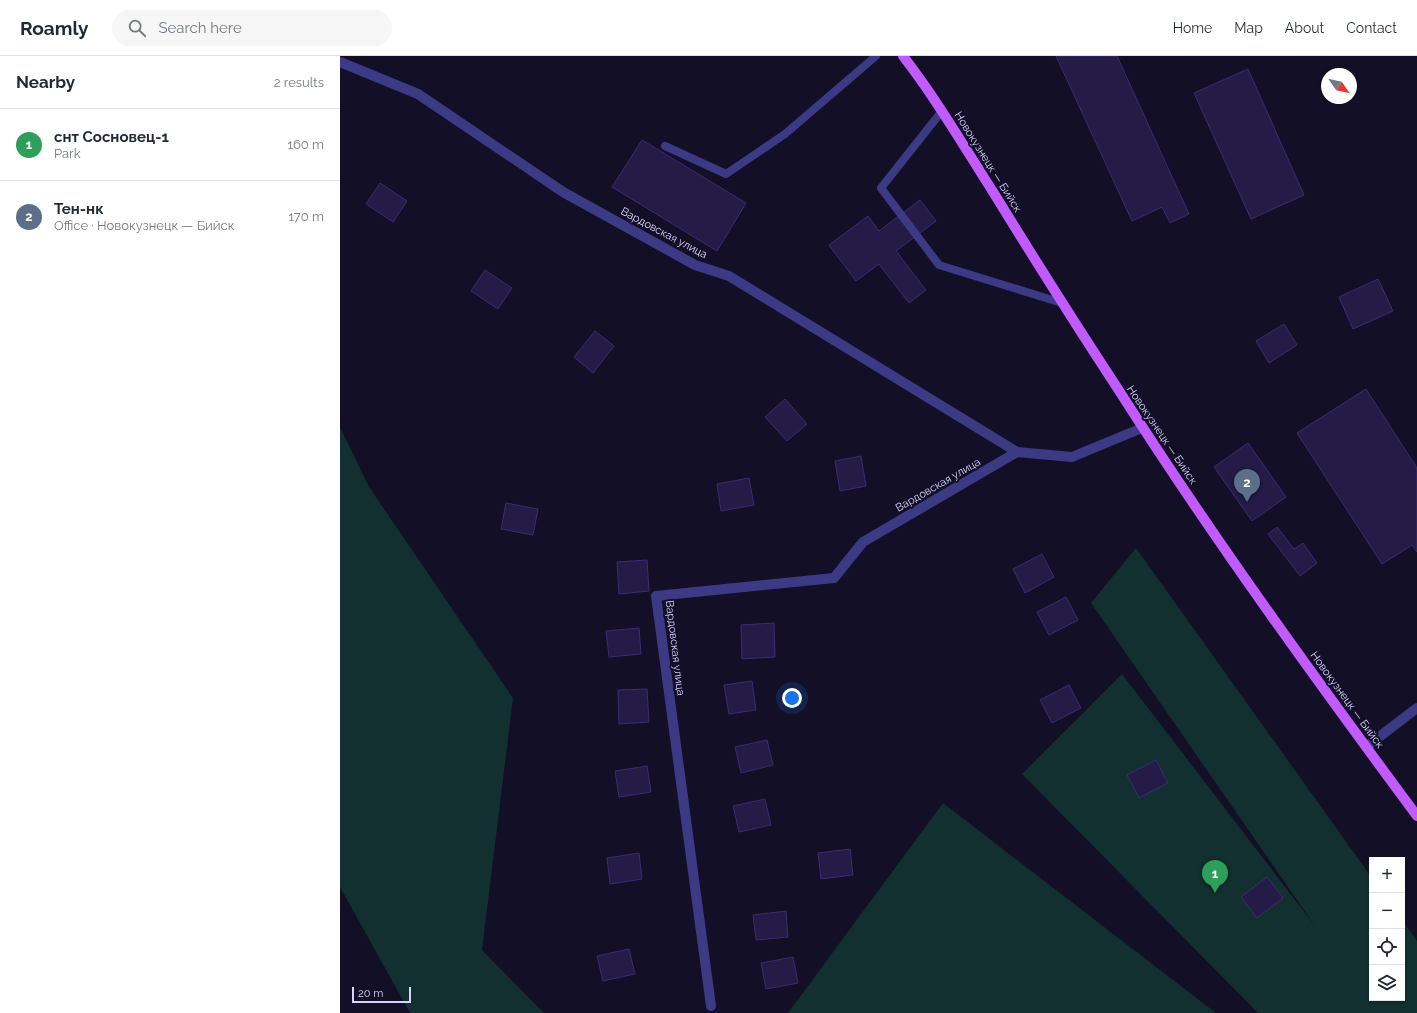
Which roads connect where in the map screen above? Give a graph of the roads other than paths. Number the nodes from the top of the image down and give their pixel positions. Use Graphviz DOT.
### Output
graph roads {
  1 [pos="876,56"];
  2 [pos="903,56"];
  3 [pos="909,61"];
  4 [pos="340,62"];
  5 [pos="942,111"];
  6 [pos="666,146"];
  7 [pos="1062,303"];
  8 [pos="1142,428"];
  9 [pos="1017,452"];
  10 [pos="1417,708"];
  11 [pos="1366,747"];
  12 [pos="1417,816"];
  13 [pos="711,1006"];
  1 -- 6 [label="lane"];
  2 -- 3 [label="main road, Новокузнецк — Бийск"];
  3 -- 5 [label="main road, Новокузнецк — Бийск"];
  4 -- 9 [label="street, Вардовская улица"];
  5 -- 7 [label="main road, Новокузнецк — Бийск"];
  5 -- 7 [label="lane"];
  7 -- 8 [label="main road, Новокузнецк — Бийск"];
  8 -- 9 [label="street, Вардовская улица"];
  8 -- 11 [label="main road, Новокузнецк — Бийск"];
  9 -- 13 [label="street, Вардовская улица"];
  10 -- 11 [label="street"];
  11 -- 12 [label="main road, Новокузнецк — Бийск"];
}
